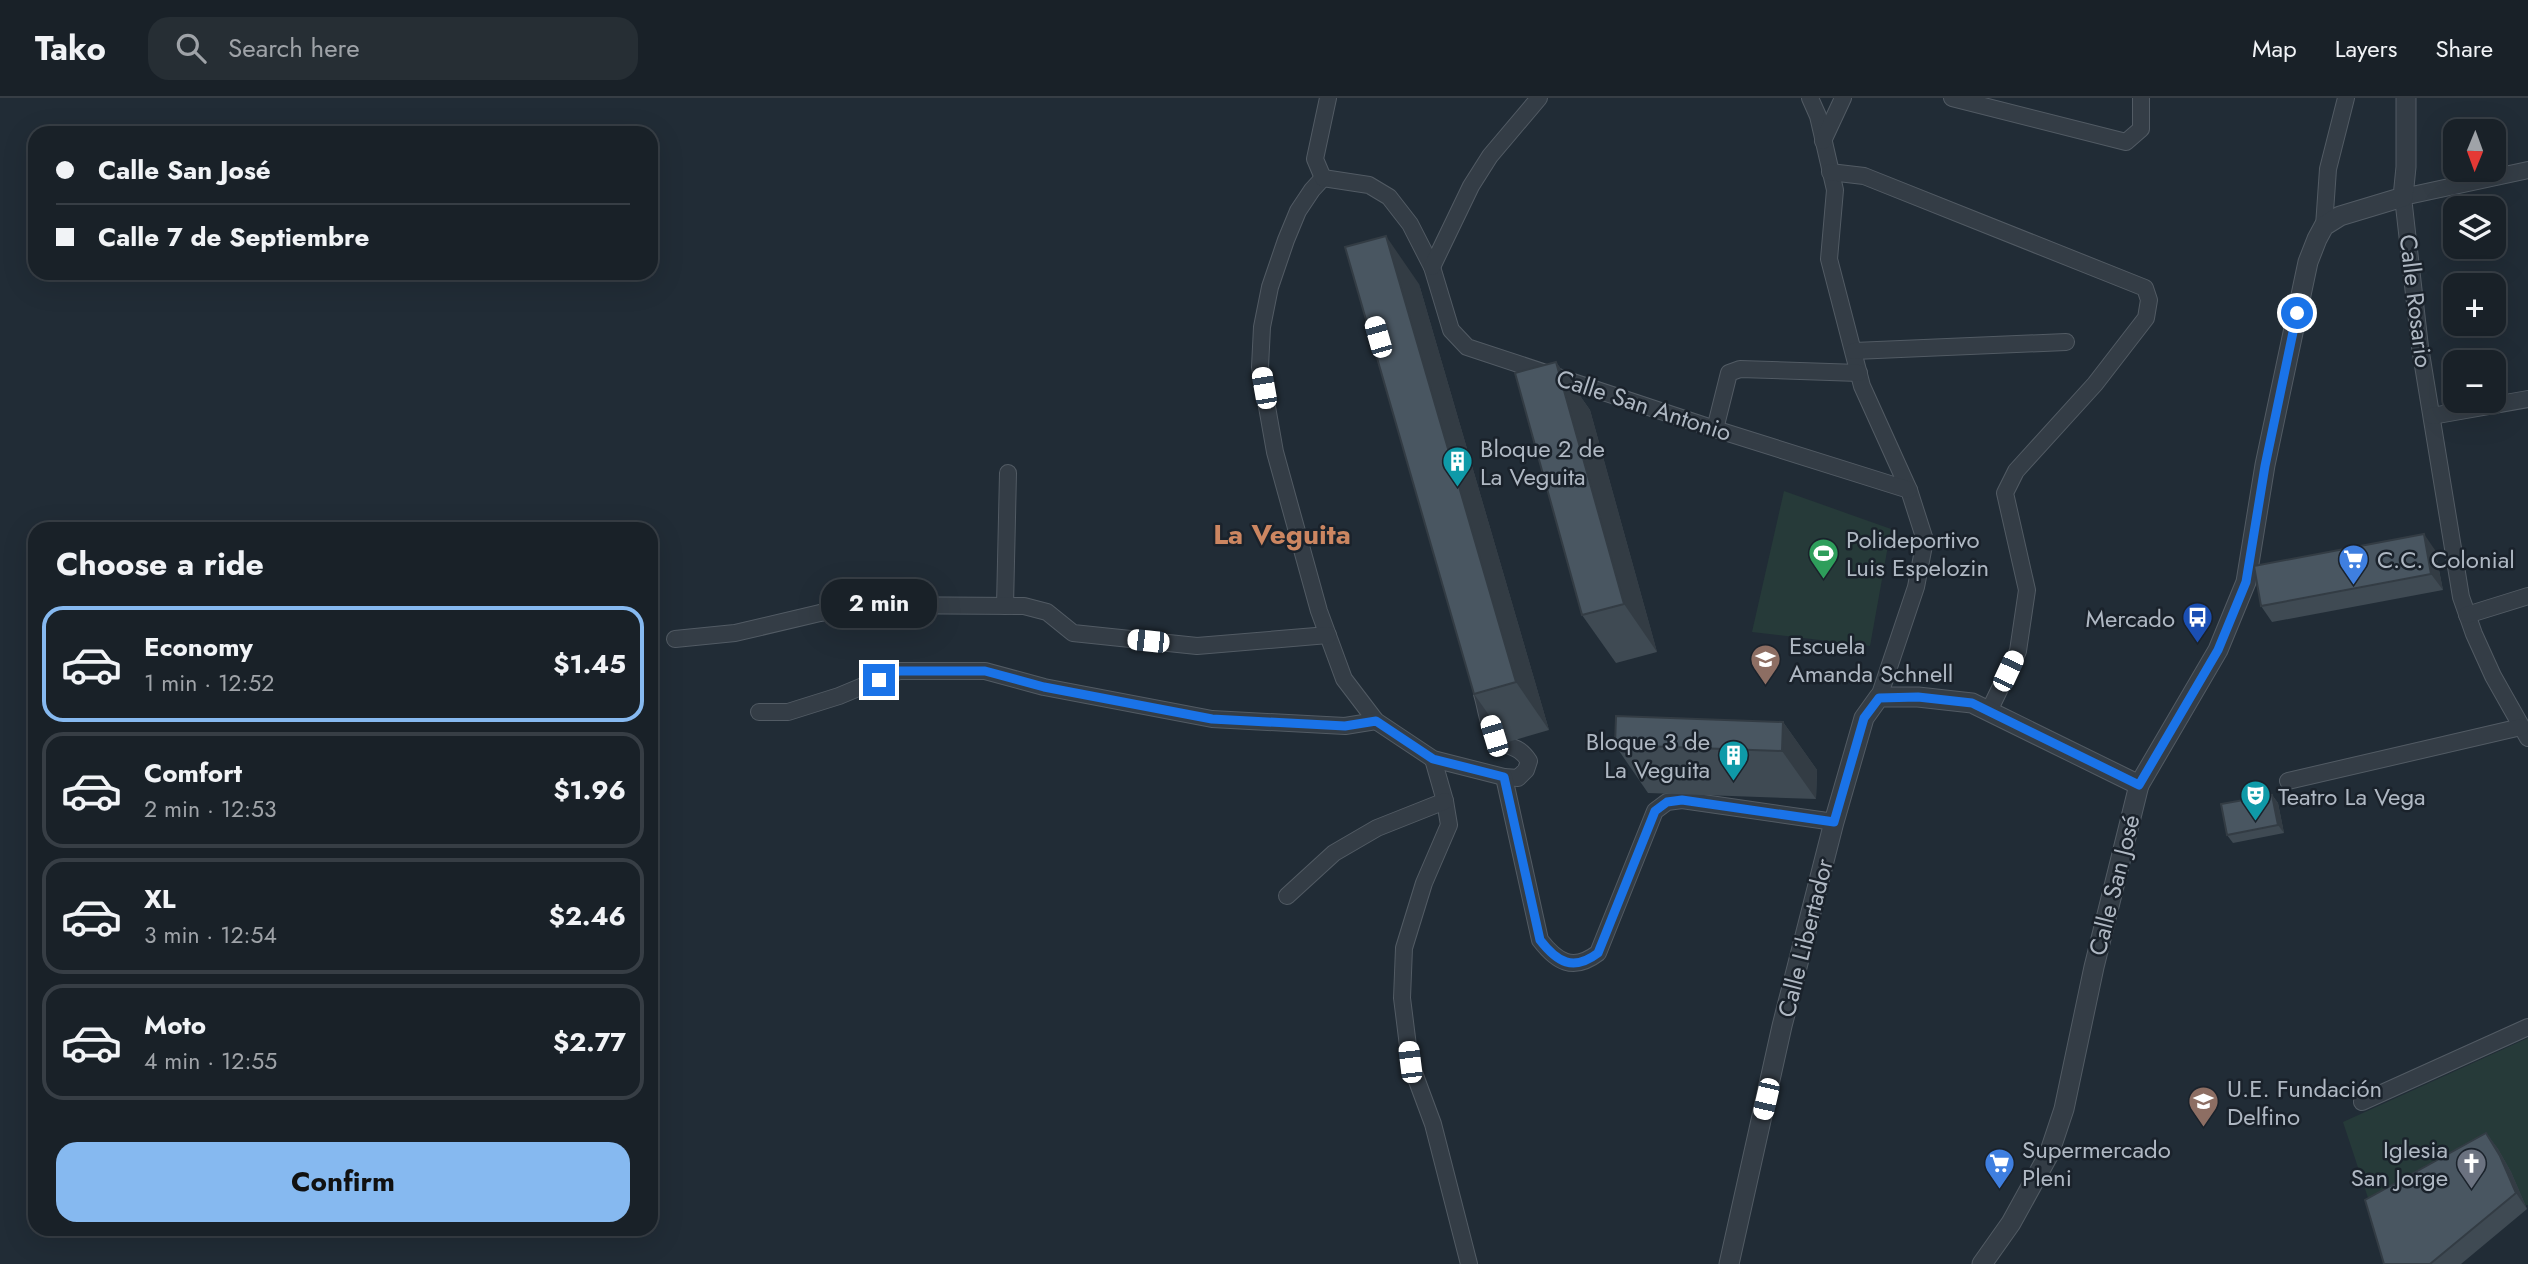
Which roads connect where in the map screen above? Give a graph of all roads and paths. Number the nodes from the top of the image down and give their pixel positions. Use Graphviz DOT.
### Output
graph roads {
  1 [pos="1328,98"];
  2 [pos="1539,98"];
  3 [pos="1810,98"];
  4 [pos="1843,98"];
  5 [pos="1952,98"];
  6 [pos="2141,98"];
  7 [pos="2346,98"];
  8 [pos="2406,98"];
  9 [pos="1823,141"];
  10 [pos="2528,170"];
  11 [pos="1830,172"];
  12 [pos="1323,178"];
  13 [pos="2403,197"];
  14 [pos="2324,226"];
  15 [pos="1432,267"];
  16 [pos="2066,342"];
  17 [pos="1854,351"];
  18 [pos="1859,373"];
  19 [pos="2528,399"];
  20 [pos="2432,416"];
  21 [pos="1715,429"];
  22 [pos="1008,473"];
  23 [pos="1909,490"];
  24 [pos="2528,596"];
  25 [pos="1005,606"];
  26 [pos="2468,615"];
  27 [pos="1328,635"];
  28 [pos="675,639"];
  29 [pos="1478,678"];
  30 [pos="1879,698"];
  31 [pos="1989,711"];
  32 [pos="759,712"];
  33 [pos="1376,721"];
  34 [pos="2524,732"];
  35 [pos="1433,759"];
  36 [pos="1504,777"];
  37 [pos="2288,781"];
  38 [pos="2139,785"];
  39 [pos="1445,801"];
  40 [pos="1834,822"];
  41 [pos="1287,896"];
  42 [pos="2528,1027"];
  43 [pos="2362,1102"];
  44 [pos="1469,1264"];
  45 [pos="1729,1264"];
  46 [pos="1982,1264"];
  1 -- 12 [label="street"];
  2 -- 15 [label="street"];
  3 -- 9 [label="street, Calle Libertador"];
  4 -- 9 [label="street"];
  5 -- 6 [label="street"];
  7 -- 14 [label="street"];
  8 -- 13 [label="street, Calle Rosario"];
  9 -- 11 [label="street, Calle Libertador"];
  10 -- 13 [label="street"];
  11 -- 17 [label="street, Calle Libertador"];
  11 -- 31 [label="street"];
  12 -- 15 [label="street, Calle San Antonio"];
  12 -- 27 [label="street"];
  13 -- 14 [label="street"];
  13 -- 20 [label="street, Calle Rosario"];
  14 -- 38 [label="street, Calle San José"];
  15 -- 21 [label="street, Calle San Antonio"];
  16 -- 17 [label="street"];
  17 -- 18 [label="street, Calle Libertador"];
  18 -- 21 [label="street"];
  18 -- 23 [label="street, Calle Libertador"];
  19 -- 20 [label="street"];
  20 -- 26 [label="street, Calle Rosario"];
  21 -- 23 [label="street, Calle San Antonio"];
  22 -- 25 [label="street"];
  23 -- 30 [label="street, Calle Libertador"];
  24 -- 26 [label="street"];
  25 -- 27 [label="street"];
  25 -- 28 [label="street"];
  26 -- 34 [label="street, Calle Rosario"];
  27 -- 33 [label="street"];
  29 -- 36 [label="street"];
  30 -- 31 [label="street"];
  30 -- 40 [label="street, Calle Libertador"];
  31 -- 38 [label="street"];
  32 -- 33 [label="street"];
  33 -- 35 [label="street"];
  34 -- 37 [label="street"];
  35 -- 36 [label="street"];
  35 -- 39 [label="street"];
  36 -- 40 [label="street"];
  38 -- 46 [label="street, Calle San José"];
  39 -- 41 [label="street"];
  39 -- 44 [label="street"];
  40 -- 45 [label="street, Calle Libertador"];
  42 -- 43 [label="street"];
}
